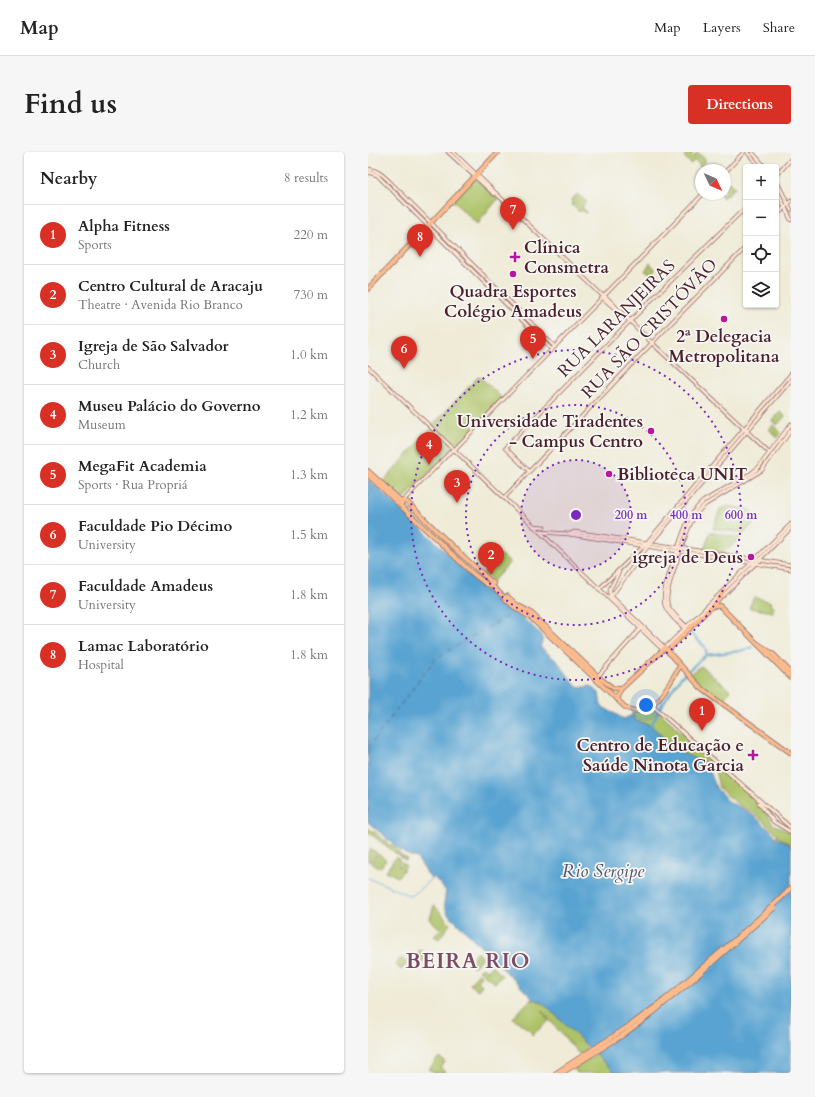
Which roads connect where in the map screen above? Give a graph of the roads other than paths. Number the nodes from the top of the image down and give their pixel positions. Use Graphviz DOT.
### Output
graph roads {
  1 [pos="448,152"];
  2 [pos="453,152"];
  3 [pos="496,152"];
  4 [pos="746,152"];
  5 [pos="752,152"];
  6 [pos="791,159"];
  7 [pos="757,164"];
  8 [pos="763,164"];
  9 [pos="731,166"];
  10 [pos="368,169"];
  11 [pos="368,172"];
  12 [pos="779,173"];
  13 [pos="475,174"];
  14 [pos="779,186"];
  15 [pos="779,192"];
  16 [pos="697,200"];
  17 [pos="788,205"];
  18 [pos="743,210"];
  19 [pos="791,210"];
  20 [pos="779,213"];
  21 [pos="791,220"];
  22 [pos="429,224"];
  23 [pos="743,250"];
  24 [pos="368,289"];
  25 [pos="604,297"];
  26 [pos="630,321"];
  27 [pos="652,343"];
  28 [pos="553,348"];
  29 [pos="368,367"];
  30 [pos="791,374"];
  31 [pos="791,380"];
  32 [pos="791,424"];
  33 [pos="746,430"];
  34 [pos="791,430"];
  35 [pos="454,450"];
  36 [pos="770,453"];
  37 [pos="368,471"];
  38 [pos="529,472"];
  39 [pos="368,476"];
  40 [pos="504,498"];
  41 [pos="404,500"];
  42 [pos="400,506"];
  43 [pos="791,524"];
  44 [pos="533,526"];
  45 [pos="544,527"];
  46 [pos="791,528"];
  47 [pos="540,532"];
  48 [pos="572,535"];
  49 [pos="647,545"];
  50 [pos="679,550"];
  51 [pos="755,561"];
  52 [pos="791,565"];
  53 [pos="620,569"];
  54 [pos="791,569"];
  55 [pos="492,584"];
  56 [pos="599,589"];
  57 [pos="724,591"];
  58 [pos="610,597"];
  59 [pos="717,601"];
  60 [pos="712,606"];
  61 [pos="720,606"];
  62 [pos="641,628"];
  63 [pos="687,629"];
  64 [pos="755,642"];
  65 [pos="664,649"];
  66 [pos="669,653"];
  67 [pos="681,667"];
  68 [pos="791,673"];
  69 [pos="598,676"];
  70 [pos="791,678"];
  71 [pos="621,689"];
  72 [pos="616,699"];
  73 [pos="646,708"];
  74 [pos="791,754"];
  75 [pos="756,798"];
  76 [pos="779,818"];
  77 [pos="774,822"];
  78 [pos="791,828"];
  79 [pos="791,832"];
  80 [pos="791,888"];
  81 [pos="791,891"];
  82 [pos="556,1073"];
  83 [pos="562,1073"];
  1 -- 13 [label="main road"];
  2 -- 13 [label="main road"];
  3 -- 13 [label="main road"];
  4 -- 7 [label="main road"];
  4 -- 9 [label="main road"];
  5 -- 8 [label="main road"];
  6 -- 12 [label="main road"];
  10 -- 22 [label="main road"];
  11 -- 22 [label="main road"];
  13 -- 22 [label="main road"];
  13 -- 25 [label="main road"];
  14 -- 17 [label="main road"];
  15 -- 17 [label="main road"];
  16 -- 25 [label="main road"];
  17 -- 19 [label="main road"];
  17 -- 20 [label="main road"];
  17 -- 21 [label="main road"];
  18 -- 26 [label="main road, RUA LARANJEIRAS"];
  22 -- 24 [label="main road"];
  22 -- 28 [label="main road"];
  23 -- 27 [label="main road, RUA SÃO CRISTÓVÃO"];
  25 -- 26 [label="main road"];
  25 -- 28 [label="main road"];
  26 -- 27 [label="main road"];
  26 -- 38 [label="main road, RUA LARANJEIRAS"];
  27 -- 33 [label="main road"];
  27 -- 38 [label="main road, RUA SÃO CRISTÓVÃO"];
  28 -- 35 [label="main road"];
  29 -- 35 [label="main road"];
  30 -- 33 [label="main road"];
  31 -- 33 [label="main road"];
  32 -- 36 [label="main road"];
  33 -- 36 [label="main road"];
  33 -- 49 [label="main road"];
  34 -- 50 [label="main road"];
  35 -- 40 [label="main road"];
  35 -- 41 [label="main road"];
  36 -- 50 [label="main road"];
  37 -- 41 [label="main road"];
  38 -- 40 [label="main road, RUA SÃO CRISTÓVÃO"];
  39 -- 42 [label="main road"];
  40 -- 44 [label="main road"];
  41 -- 42 [label="main road"];
  41 -- 55 [label="main road"];
  42 -- 55 [label="main road"];
  43 -- 51 [label="main road"];
  44 -- 45 [label="main road"];
  44 -- 47 [label="main road"];
  46 -- 51 [label="main road"];
  47 -- 48 [label="main road"];
  47 -- 56 [label="main road"];
  48 -- 49 [label="main road"];
  48 -- 49 [label="main road"];
  49 -- 50 [label="main road"];
  49 -- 53 [label="main road"];
  49 -- 58 [label="main road"];
  50 -- 51 [label="main road"];
  50 -- 63 [label="main road"];
  51 -- 52 [label="main road"];
  51 -- 54 [label="main road"];
  51 -- 57 [label="main road"];
  51 -- 59 [label="main road"];
  53 -- 56 [label="main road"];
  53 -- 58 [label="main road"];
  55 -- 69 [label="main road"];
  55 -- 72 [label="main road"];
  56 -- 58 [label="main road"];
  57 -- 59 [label="main road"];
  57 -- 63 [label="main road"];
  58 -- 62 [label="main road"];
  59 -- 60 [label="main road"];
  59 -- 61 [label="main road"];
  60 -- 61 [label="main road"];
  60 -- 63 [label="main road"];
  61 -- 64 [label="main road"];
  62 -- 65 [label="main road"];
  62 -- 69 [label="main road"];
  63 -- 65 [label="main road"];
  63 -- 66 [label="main road"];
  64 -- 68 [label="main road"];
  64 -- 70 [label="main road"];
  65 -- 66 [label="main road"];
  65 -- 67 [label="main road"];
  65 -- 71 [label="main road"];
  66 -- 67 [label="main road"];
  67 -- 73 [label="main road"];
  67 -- 74 [label="main road"];
  69 -- 71 [label="main road"];
  71 -- 72 [label="main road"];
  72 -- 73 [label="main road"];
  73 -- 75 [label="main road"];
  75 -- 76 [label="main road"];
  75 -- 77 [label="main road"];
  76 -- 77 [label="main road"];
  76 -- 78 [label="main road"];
  77 -- 79 [label="main road"];
  80 -- 82 [label="main road"];
  81 -- 83 [label="main road"];
}
